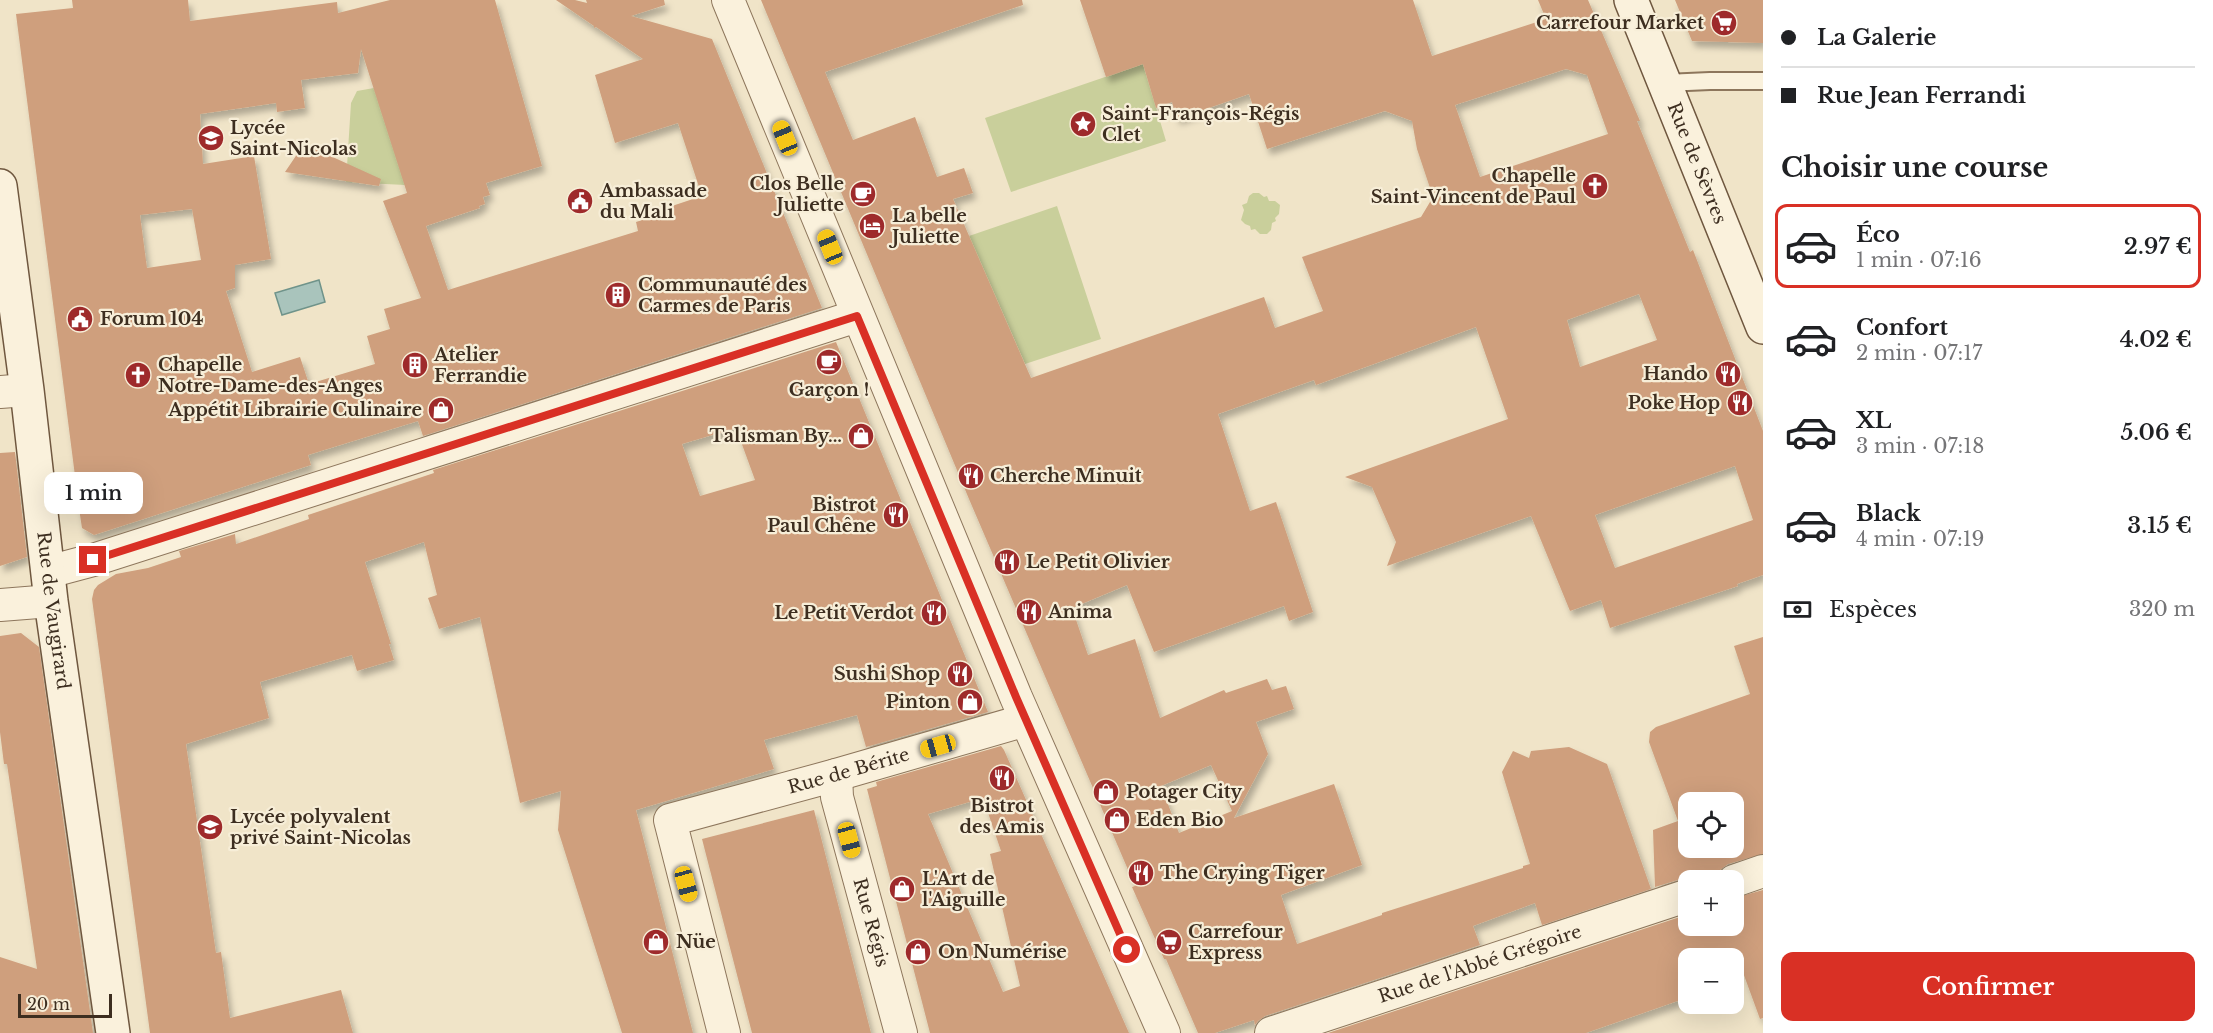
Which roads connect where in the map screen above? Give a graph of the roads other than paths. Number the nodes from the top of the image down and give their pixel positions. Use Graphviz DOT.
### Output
graph roads {
  1 [pos="729,0"];
  2 [pos="1631,0"];
  3 [pos="1763,81"];
  4 [pos="1665,83"];
  5 [pos="0,186"];
  6 [pos="857,316"];
  7 [pos="1763,327"];
  8 [pos="14,391"];
  9 [pos="50,586"];
  10 [pos="0,605"];
  11 [pos="1026,720"];
  12 [pos="836,775"];
  13 [pos="1763,871"];
  14 [pos="1744,877"];
  15 [pos="1678,899"];
  16 [pos="113,1033"];
  17 [pos="724,1033"];
  18 [pos="901,1033"];
  19 [pos="1164,1033"];
  20 [pos="1271,1033"];
  1 -- 6 [label="street"];
  2 -- 4 [label="main road, Rue de Sèvres"];
  3 -- 4 [label="lane"];
  4 -- 7 [label="main road, Rue de Sèvres"];
  5 -- 8 [label="main road, Rue de Vaugirard"];
  6 -- 9 [label="street"];
  6 -- 11 [label="street"];
  8 -- 9 [label="main road, Rue de Vaugirard"];
  9 -- 10 [label="street"];
  9 -- 16 [label="main road, Rue de Vaugirard"];
  11 -- 12 [label="street, Rue de Bérite"];
  11 -- 19 [label="street"];
  12 -- 17 [label="street, Rue de Bérite"];
  12 -- 18 [label="street, Rue Régis"];
  13 -- 14 [label="street"];
  15 -- 20 [label="street, Rue de l'Abbé Grégoire"];
}
